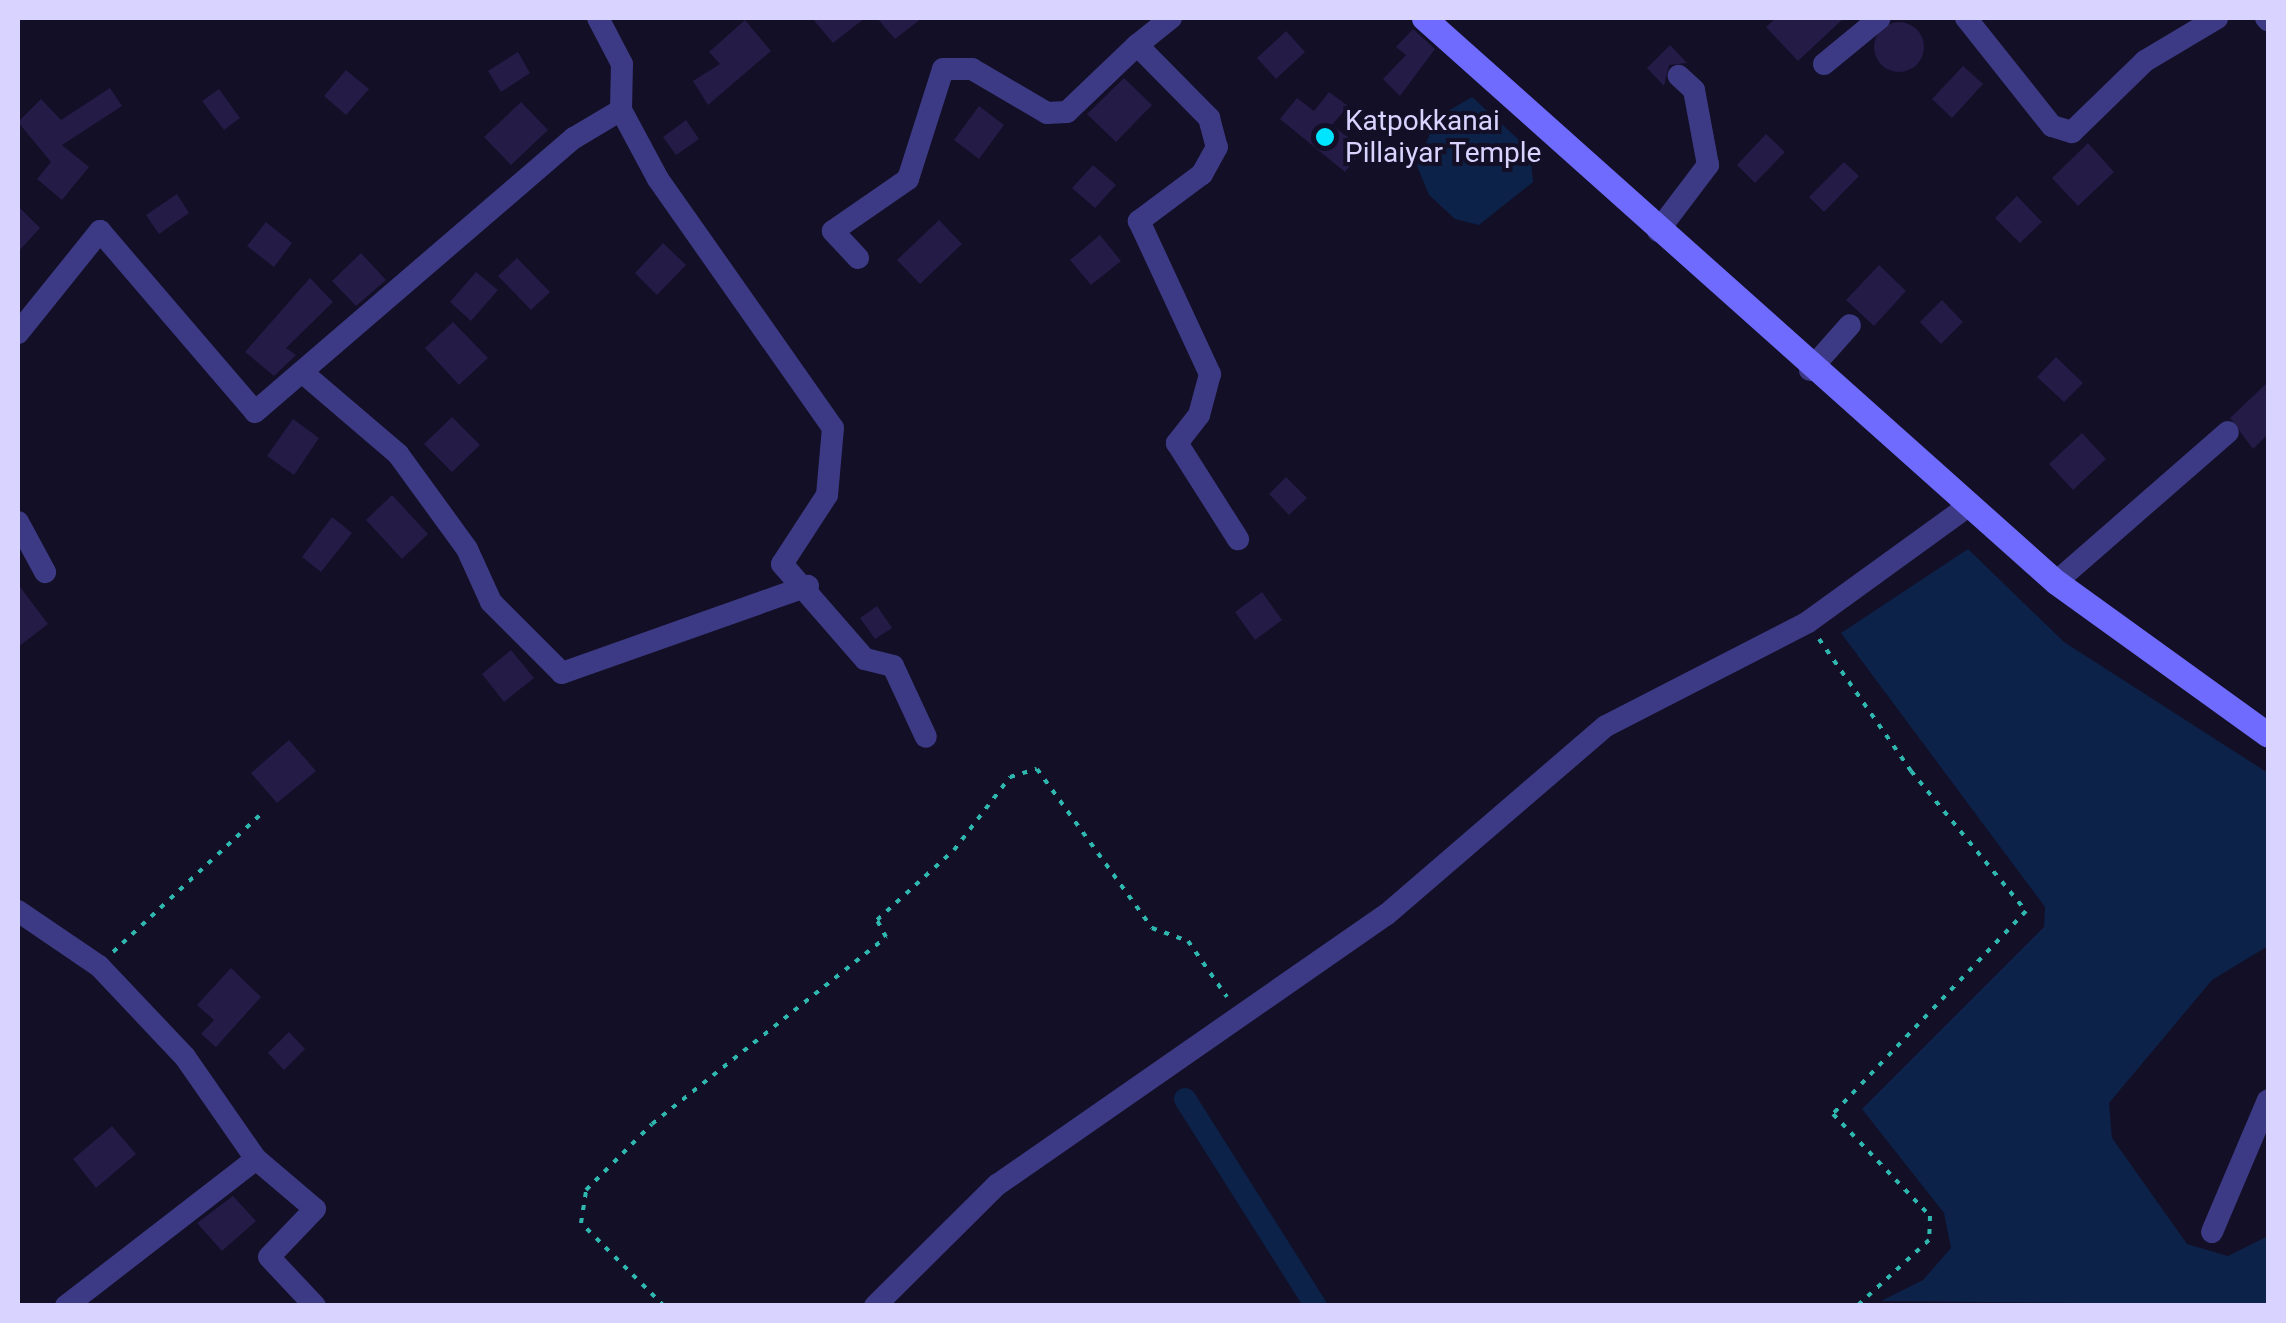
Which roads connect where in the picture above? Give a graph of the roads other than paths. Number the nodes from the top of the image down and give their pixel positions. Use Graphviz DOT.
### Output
graph roads {
  1 [pos="598,18"];
  2 [pos="1171,18"];
  3 [pos="1424,18"];
  4 [pos="1880,18"];
  5 [pos="1966,18"];
  6 [pos="2217,18"];
  7 [pos="1137,45"];
  8 [pos="1824,64"];
  9 [pos="1679,76"];
  10 [pos="621,110"];
  11 [pos="1658,231"];
  12 [pos="858,258"];
  13 [pos="21,319"];
  14 [pos="1850,326"];
  15 [pos="1810,370"];
  16 [pos="302,372"];
  17 [pos="2228,432"];
  18 [pos="1968,506"];
  19 [pos="18,522"];
  20 [pos="1238,539"];
  21 [pos="45,572"];
  22 [pos="2056,582"];
  23 [pos="808,586"];
  24 [pos="2268,735"];
  25 [pos="926,737"];
  26 [pos="18,911"];
  27 [pos="2268,1100"];
  28 [pos="256,1159"];
  29 [pos="2212,1232"];
  30 [pos="66,1306"];
  31 [pos="315,1306"];
  32 [pos="875,1306"];
  1 -- 10 [label="street"];
  2 -- 7 [label="street"];
  3 -- 11 [label="street"];
  4 -- 8 [label="street"];
  5 -- 6 [label="street"];
  7 -- 12 [label="street"];
  7 -- 20 [label="street"];
  9 -- 11 [label="street"];
  10 -- 16 [label="street"];
  10 -- 23 [label="street"];
  11 -- 15 [label="street"];
  13 -- 16 [label="street"];
  14 -- 15 [label="street"];
  15 -- 18 [label="street"];
  16 -- 23 [label="street"];
  17 -- 22 [label="street"];
  18 -- 22 [label="street"];
  18 -- 32 [label="street"];
  19 -- 21 [label="street"];
  22 -- 24 [label="street"];
  23 -- 25 [label="street"];
  26 -- 28 [label="street"];
  27 -- 29 [label="street"];
  28 -- 30 [label="street"];
  28 -- 31 [label="street"];
}
